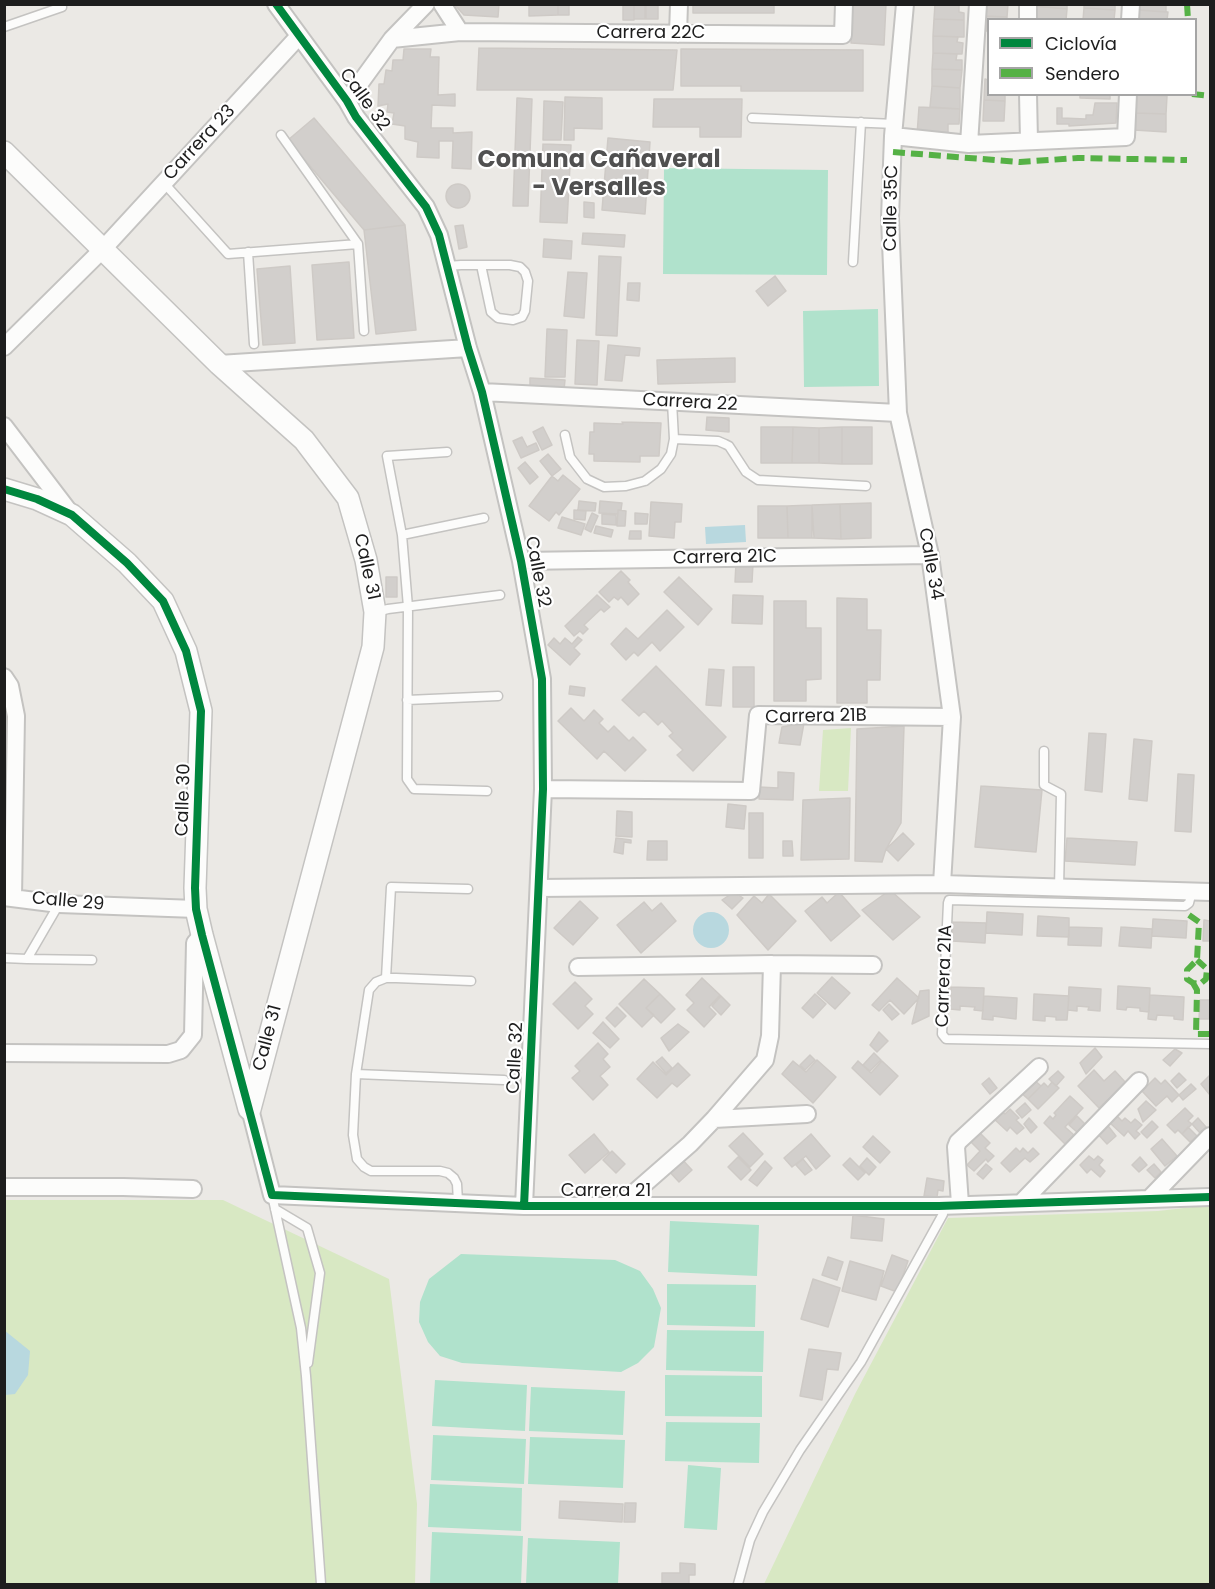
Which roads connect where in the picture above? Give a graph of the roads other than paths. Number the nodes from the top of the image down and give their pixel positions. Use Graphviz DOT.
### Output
graph roads {
  1 [pos="276,4"];
  2 [pos="426,4"];
  3 [pos="442,4"];
  4 [pos="679,4"];
  5 [pos="844,4"];
  6 [pos="905,4"];
  7 [pos="978,4"];
  8 [pos="62,7"];
  9 [pos="4,27"];
  10 [pos="460,32"];
  11 [pos="678,34"];
  12 [pos="299,36"];
  13 [pos="392,39"];
  14 [pos="1028,96"];
  15 [pos="1128,96"];
  16 [pos="347,101"];
  17 [pos="752,118"];
  18 [pos="861,122"];
  19 [pos="894,130"];
  20 [pos="281,135"];
  21 [pos="1029,141"];
  22 [pos="969,144"];
  23 [pos="4,152"];
  24 [pos="163,183"];
  25 [pos="358,244"];
  26 [pos="102,250"];
  27 [pos="248,252"];
  28 [pos="853,262"];
  29 [pos="481,265"];
  30 [pos="447,266"];
  31 [pos="364,331"];
  32 [pos="254,344"];
  33 [pos="4,347"];
  34 [pos="468,348"];
  35 [pos="219,364"];
  36 [pos="482,392"];
  37 [pos="672,402"];
  38 [pos="898,413"];
  39 [pos="4,426"];
  40 [pos="565,435"];
  41 [pos="674,440"];
  42 [pos="447,452"];
  43 [pos="866,486"];
  44 [pos="4,489"];
  45 [pos="72,515"];
  46 [pos="484,518"];
  47 [pos="402,535"];
  48 [pos="930,555"];
  49 [pos="521,561"];
  50 [pos="500,595"];
  51 [pos="408,606"];
  52 [pos="375,612"];
  53 [pos="4,677"];
  54 [pos="498,696"];
  55 [pos="407,700"];
  56 [pos="952,717"];
  57 [pos="1044,751"];
  58 [pos="543,789"];
  59 [pos="487,791"];
  60 [pos="942,884"];
  61 [pos="539,888"];
  62 [pos="1059,888"];
  63 [pos="468,889"];
  64 [pos="1206,892"];
  65 [pos="9,897"];
  66 [pos="59,904"];
  67 [pos="196,909"];
  68 [pos="202,935"];
  69 [pos="4,957"];
  70 [pos="27,959"];
  71 [pos="92,960"];
  72 [pos="772,964"];
  73 [pos="873,965"];
  74 [pos="578,967"];
  75 [pos="386,978"];
  76 [pos="471,981"];
  77 [pos="1210,1044"];
  78 [pos="4,1053"];
  79 [pos="1039,1067"];
  80 [pos="356,1074"];
  81 [pos="504,1080"];
  82 [pos="1139,1081"];
  83 [pos="250,1109"];
  84 [pos="807,1114"];
  85 [pos="714,1119"];
  86 [pos="1210,1136"];
  87 [pos="4,1187"];
  88 [pos="193,1189"];
  89 [pos="1210,1197"];
  90 [pos="1150,1198"];
  91 [pos="274,1202"];
  92 [pos="458,1202"];
  93 [pos="1021,1203"];
  94 [pos="960,1204"];
  95 [pos="524,1206"];
  96 [pos="619,1206"];
  97 [pos="939,1206"];
  98 [pos="306,1376"];
  99 [pos="321,1584"];
  100 [pos="738,1584"];
  1 -- 12 [label="street, Calle 32"];
  2 -- 13 [label="street"];
  3 -- 10 [label="street"];
  4 -- 11 [label="street"];
  5 -- 11 [label="street, Carrera 22C"];
  6 -- 19 [label="street, Calle 35C"];
  7 -- 22 [label="street"];
  8 -- 9 [label="lane"];
  10 -- 11 [label="street, Carrera 22C"];
  10 -- 13 [label="street, Carrera 22C"];
  12 -- 16 [label="street, Calle 32"];
  12 -- 24 [label="street, Carrera 23"];
  13 -- 16 [label="street"];
  14 -- 21 [label="street"];
  15 -- 21 [label="street"];
  16 -- 30 [label="street, Calle 32"];
  17 -- 18 [label="lane"];
  18 -- 19 [label="lane"];
  18 -- 28 [label="lane"];
  19 -- 22 [label="street"];
  19 -- 38 [label="street, Calle 35C"];
  20 -- 25 [label="lane"];
  21 -- 22 [label="street"];
  23 -- 26 [label="street, Calle 31"];
  24 -- 26 [label="street, Carrera 23"];
  24 -- 27 [label="lane"];
  25 -- 27 [label="lane"];
  25 -- 31 [label="lane"];
  26 -- 33 [label="street, Carrera 23"];
  26 -- 35 [label="street, Calle 31"];
  27 -- 32 [label="lane"];
  29 -- 29 [label="lane"];
  29 -- 30 [label="lane"];
  30 -- 34 [label="street, Calle 32"];
  34 -- 35 [label="street"];
  34 -- 36 [label="street, Calle 32"];
  35 -- 52 [label="street, Calle 31"];
  36 -- 37 [label="street, Carrera 22"];
  36 -- 49 [label="street, Calle 32"];
  37 -- 38 [label="street, Carrera 22"];
  37 -- 41 [label="lane"];
  38 -- 48 [label="street, Calle 34"];
  39 -- 45 [label="street"];
  40 -- 41 [label="lane"];
  41 -- 43 [label="lane"];
  42 -- 47 [label="lane"];
  44 -- 45 [label="street, Calle 30"];
  45 -- 67 [label="street, Calle 30"];
  46 -- 47 [label="lane"];
  47 -- 51 [label="lane"];
  48 -- 49 [label="street, Carrera 21C"];
  48 -- 56 [label="street, Calle 34"];
  49 -- 58 [label="street, Calle 32"];
  50 -- 51 [label="lane"];
  51 -- 52 [label="lane"];
  51 -- 55 [label="lane"];
  52 -- 83 [label="street, Calle 31"];
  53 -- 65 [label="street, Calle 29"];
  54 -- 55 [label="lane"];
  55 -- 59 [label="lane"];
  56 -- 58 [label="street, Carrera 21B"];
  56 -- 60 [label="street"];
  57 -- 62 [label="lane"];
  58 -- 61 [label="street, Calle 32"];
  60 -- 61 [label="street, Carrera 21A"];
  60 -- 62 [label="street, Carrera 21A"];
  61 -- 95 [label="street, Calle 32"];
  62 -- 64 [label="street, Carrera 21A"];
  63 -- 75 [label="lane"];
  64 -- 77 [label="lane, Carrera 21A"];
  65 -- 66 [label="street, Calle 29"];
  66 -- 67 [label="street, Calle 29"];
  66 -- 70 [label="lane"];
  67 -- 68 [label="street, Calle 30"];
  68 -- 78 [label="street"];
  68 -- 83 [label="street, Calle 30"];
  69 -- 70 [label="lane"];
  70 -- 71 [label="lane"];
  72 -- 73 [label="street"];
  72 -- 74 [label="street"];
  72 -- 85 [label="street"];
  75 -- 76 [label="lane"];
  75 -- 80 [label="lane"];
  79 -- 94 [label="street"];
  80 -- 81 [label="lane"];
  80 -- 92 [label="lane"];
  82 -- 93 [label="street"];
  83 -- 91 [label="street, Calle 30"];
  84 -- 85 [label="street"];
  85 -- 96 [label="street"];
  86 -- 90 [label="street"];
  87 -- 88 [label="street"];
  89 -- 90 [label="street, Carrera 21"];
  90 -- 93 [label="street, Carrera 21"];
  91 -- 92 [label="street, Carrera 21"];
  91 -- 98 [label="lane"];
  91 -- 98 [label="lane"];
  92 -- 95 [label="street, Carrera 21"];
  93 -- 94 [label="street, Carrera 21"];
  94 -- 97 [label="street, Carrera 21"];
  95 -- 96 [label="street, Carrera 21"];
  96 -- 97 [label="street, Carrera 21"];
  97 -- 100 [label="lane"];
  98 -- 99 [label="lane"];
}
